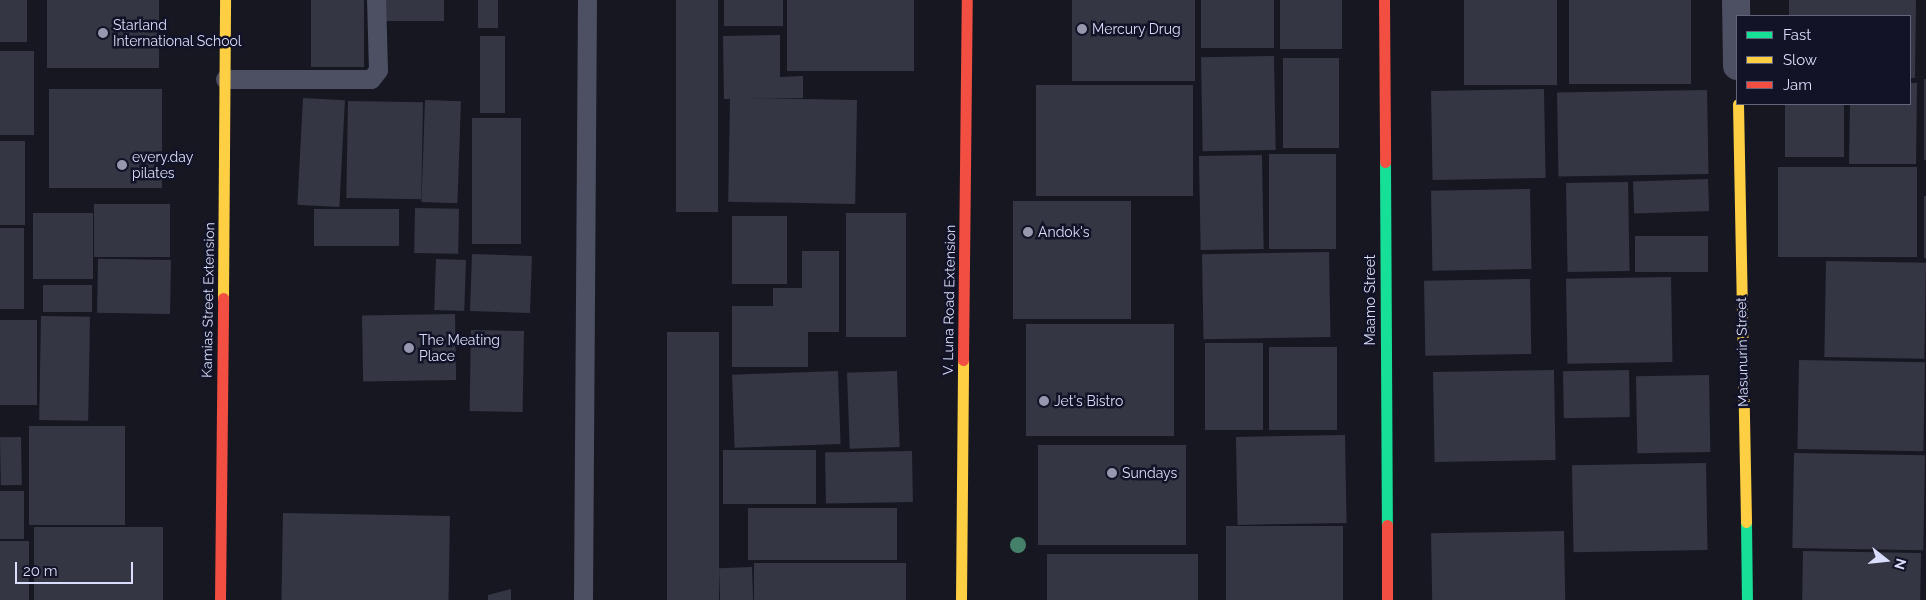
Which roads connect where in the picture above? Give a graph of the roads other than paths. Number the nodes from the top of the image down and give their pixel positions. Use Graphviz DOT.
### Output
graph roads {
  1 [pos="225,0"];
  2 [pos="376,0"];
  3 [pos="587,0"];
  4 [pos="967,0"];
  5 [pos="1384,0"];
  6 [pos="1736,0"];
  7 [pos="1736,15"];
  8 [pos="225,79"];
  9 [pos="1738,105"];
  10 [pos="220,600"];
  11 [pos="583,600"];
  12 [pos="961,600"];
  13 [pos="1387,600"];
  14 [pos="1747,600"];
  1 -- 8 [label="street, Kamias Street Extension"];
  2 -- 8 [label="lane"];
  3 -- 11 [label="lane"];
  4 -- 12 [label="street, V. Luna Road Extension"];
  5 -- 13 [label="street, Maamo Street"];
  6 -- 7 [label="street"];
  8 -- 10 [label="street, Kamias Street Extension"];
  9 -- 14 [label="street, Masunurin Street"];
}
